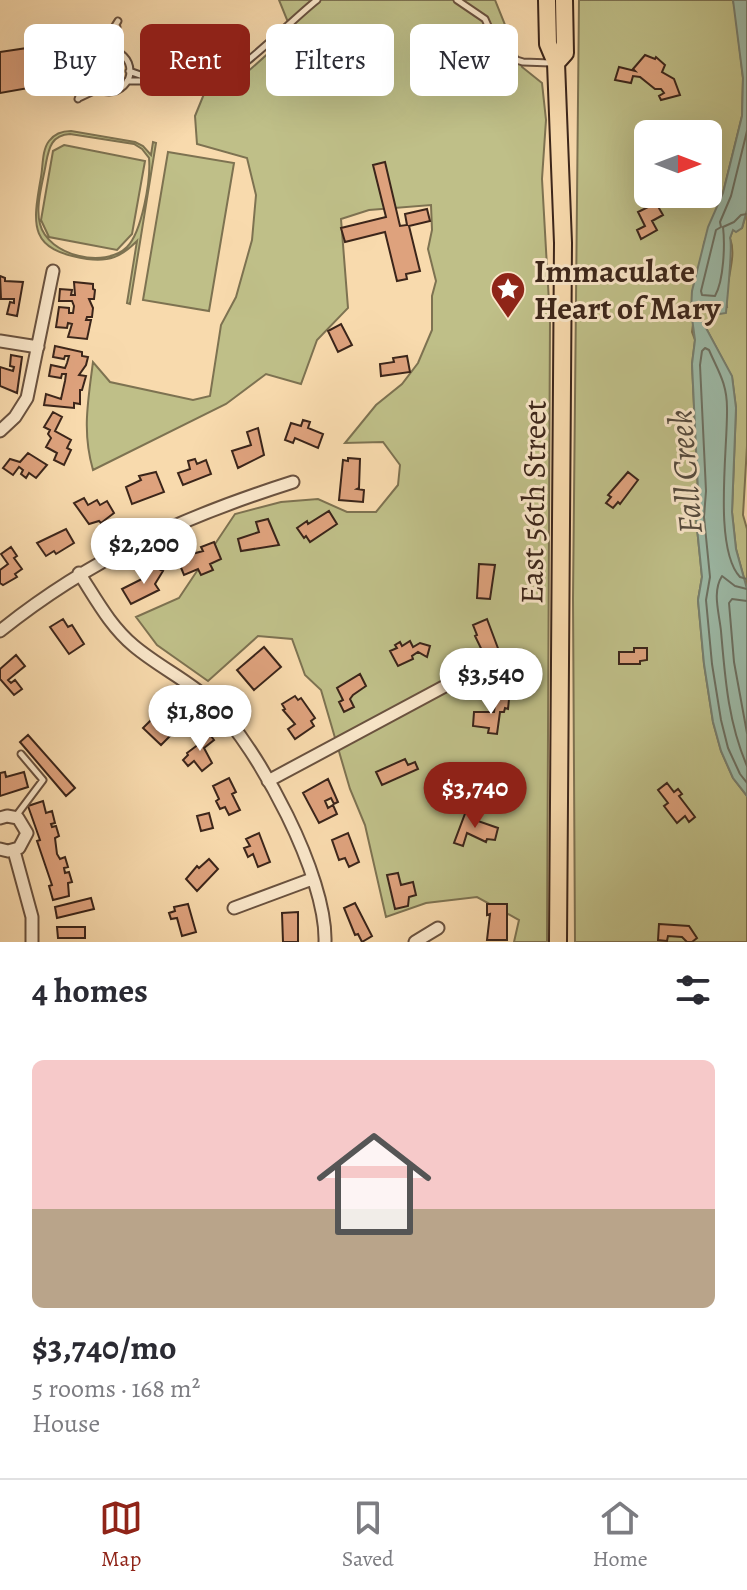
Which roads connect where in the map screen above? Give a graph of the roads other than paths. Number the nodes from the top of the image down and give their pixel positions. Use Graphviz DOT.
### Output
graph roads {
  1 [pos="317,0"];
  2 [pos="457,0"];
  3 [pos="547,0"];
  4 [pos="564,0"];
  5 [pos="124,58"];
  6 [pos="250,58"];
  7 [pos="556,63"];
  8 [pos="129,71"];
  9 [pos="140,75"];
  10 [pos="127,81"];
  11 [pos="140,81"];
  12 [pos="124,84"];
  13 [pos="53,271"];
  14 [pos="0,341"];
  15 [pos="38,347"];
  16 [pos="0,431"];
  17 [pos="293,482"];
  18 [pos="79,573"];
  19 [pos="0,631"];
  20 [pos="447,685"];
  21 [pos="21,754"];
  22 [pos="268,781"];
  23 [pos="16,817"];
  24 [pos="0,818"];
  25 [pos="0,849"];
  26 [pos="14,851"];
  27 [pos="312,879"];
  28 [pos="234,908"];
  29 [pos="438,928"];
  30 [pos="32,942"];
  31 [pos="325,942"];
  32 [pos="415,942"];
  33 [pos="558,942"];
  1 -- 6 [label="lane"];
  2 -- 7 [label="lane"];
  3 -- 7 [label="main road, East 56th Street"];
  4 -- 7 [label="main road, East 56th Street"];
  5 -- 8 [label="lane"];
  7 -- 33 [label="main road, East 56th Street"];
  8 -- 9 [label="lane"];
  8 -- 10 [label="lane"];
  10 -- 11 [label="lane"];
  10 -- 12 [label="lane"];
  13 -- 15 [label="street"];
  14 -- 15 [label="street"];
  15 -- 16 [label="street"];
  17 -- 18 [label="street"];
  18 -- 19 [label="street"];
  18 -- 22 [label="street"];
  20 -- 22 [label="street"];
  21 -- 23 [label="lane"];
  22 -- 27 [label="street"];
  23 -- 24 [label="street"];
  23 -- 26 [label="street"];
  25 -- 26 [label="street"];
  26 -- 30 [label="street"];
  27 -- 28 [label="street"];
  27 -- 31 [label="street"];
  29 -- 32 [label="street"];
}
